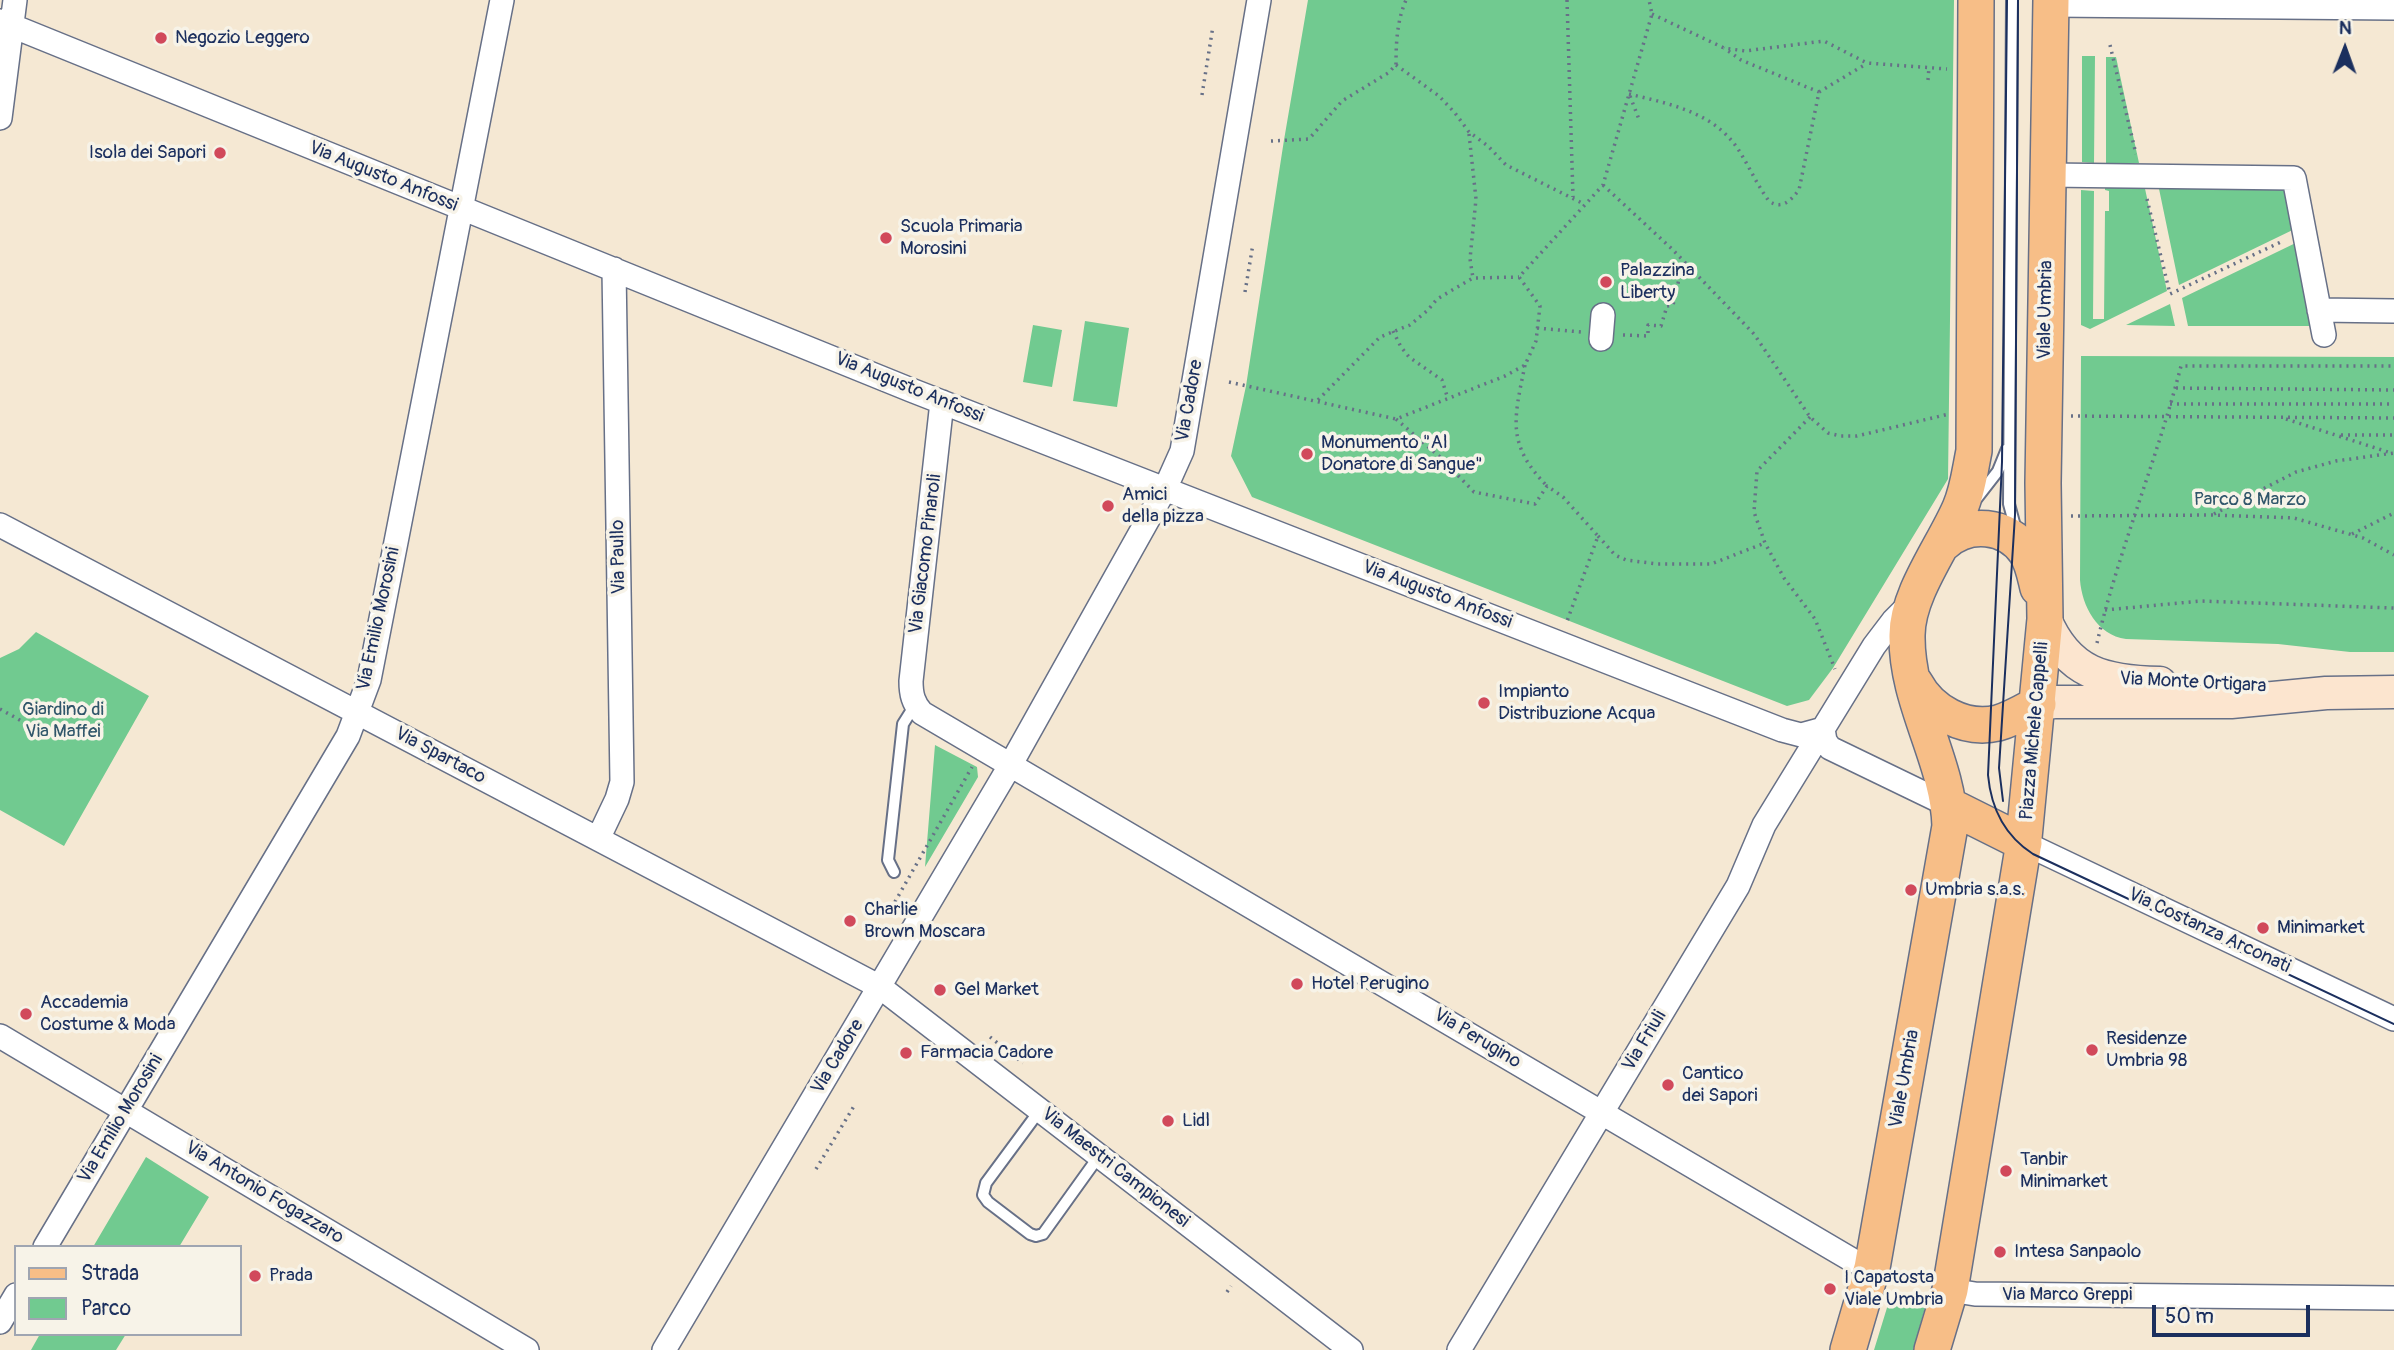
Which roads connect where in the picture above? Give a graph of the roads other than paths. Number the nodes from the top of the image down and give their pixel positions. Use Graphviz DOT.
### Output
graph roads {
  1 [pos="15,0"];
  2 [pos="502,0"];
  3 [pos="1259,0"];
  4 [pos="1976,0"];
  5 [pos="2012,0"];
  6 [pos="2051,2"];
  7 [pos="2394,8"];
  8 [pos="6,23"];
  9 [pos="0,118"];
  10 [pos="2048,175"];
  11 [pos="461,208"];
  12 [pos="614,269"];
  13 [pos="2319,310"];
  14 [pos="2394,311"];
  15 [pos="1603,315"];
  16 [pos="2324,335"];
  17 [pos="1601,339"];
  18 [pos="942,402"];
  19 [pos="2009,444"];
  20 [pos="1165,489"];
  21 [pos="0,525"];
  22 [pos="1950,530"];
  23 [pos="2021,546"];
  24 [pos="1912,601"];
  25 [pos="2045,619"];
  26 [pos="1908,660"];
  27 [pos="2394,692"];
  28 [pos="2326,693"];
  29 [pos="2038,704"];
  30 [pos="915,705"];
  31 [pos="358,713"];
  32 [pos="1823,729"];
  33 [pos="1011,764"];
  34 [pos="1950,806"];
  35 [pos="598,839"];
  36 [pos="2024,843"];
  37 [pos="894,872"];
  38 [pos="880,987"];
  39 [pos="2394,1019"];
  40 [pos="0,1036"];
  41 [pos="1040,1110"];
  42 [pos="127,1111"];
  43 [pos="1602,1112"];
  44 [pos="1099,1156"];
  45 [pos="46,1245"];
  46 [pos="1872,1268"];
  47 [pos="1950,1290"];
  48 [pos="14,1298"];
  49 [pos="2394,1298"];
  50 [pos="0,1321"];
  51 [pos="527,1350"];
  52 [pos="664,1350"];
  53 [pos="1351,1350"];
  54 [pos="1459,1350"];
  55 [pos="1848,1350"];
  56 [pos="1932,1350"];
  1 -- 8 [label="street"];
  2 -- 11 [label="street, Via Emilio Morosini"];
  3 -- 20 [label="street, Via Cadore"];
  4 -- 22 [label="main road"];
  5 -- 19 [label="lane, Viale Umbria"];
  6 -- 7 [label="street"];
  6 -- 10 [label="main road, Viale Umbria"];
  8 -- 9 [label="street"];
  8 -- 11 [label="street, Via Augusto Anfossi"];
  10 -- 13 [label="street"];
  10 -- 25 [label="main road, Viale Umbria"];
  11 -- 12 [label="street, Via Augusto Anfossi"];
  11 -- 31 [label="street, Via Emilio Morosini"];
  12 -- 18 [label="street, Via Augusto Anfossi"];
  12 -- 35 [label="street, Via Paullo"];
  13 -- 14 [label="street"];
  13 -- 16 [label="street"];
  15 -- 17 [label="street"];
  18 -- 20 [label="street, Via Augusto Anfossi"];
  18 -- 30 [label="street, Via Giacomo Pinaroli"];
  19 -- 22 [label="lane, Viale Umbria"];
  19 -- 23 [label="lane, Viale Umbria"];
  20 -- 32 [label="street, Via Augusto Anfossi"];
  20 -- 33 [label="street, Via Cadore"];
  21 -- 31 [label="street, Via Spartaco"];
  22 -- 23 [label="main road"];
  22 -- 24 [label="main road"];
  23 -- 25 [label="main road"];
  24 -- 26 [label="main road"];
  24 -- 32 [label="street"];
  25 -- 28 [label="street, Via Monte Ortigara"];
  25 -- 29 [label="main road, Piazza Michele Cappelli"];
  26 -- 29 [label="main road"];
  26 -- 34 [label="main road"];
  27 -- 28 [label="street, Via Monte Ortigara"];
  28 -- 29 [label="street, Via Monte Ortigara"];
  29 -- 36 [label="main road, Piazza Michele Cappelli"];
  30 -- 33 [label="street"];
  30 -- 37 [label="lane"];
  31 -- 35 [label="street, Via Spartaco"];
  31 -- 42 [label="street, Via Emilio Morosini"];
  32 -- 34 [label="street, Piazza Michele Cappelli"];
  32 -- 43 [label="street, Via Friuli"];
  33 -- 38 [label="street, Via Cadore"];
  33 -- 43 [label="street, Via Perugino"];
  34 -- 36 [label="main road, Piazza Michele Cappelli"];
  34 -- 46 [label="main road, Viale Umbria"];
  35 -- 38 [label="street, Via Spartaco"];
  36 -- 39 [label="street, Via Costanza Arconati"];
  36 -- 47 [label="main road"];
  38 -- 41 [label="street, Via Maestri Campionesi"];
  38 -- 52 [label="street, Via Cadore"];
  40 -- 42 [label="street, Via Antonio Fogazzaro"];
  41 -- 44 [label="street, Via Maestri Campionesi"];
  41 -- 44 [label="lane"];
  42 -- 45 [label="street, Via Emilio Morosini"];
  42 -- 51 [label="street, Via Antonio Fogazzaro"];
  43 -- 46 [label="street, Via Perugino"];
  43 -- 54 [label="street, Via Friuli"];
  44 -- 53 [label="street, Via Maestri Campionesi"];
  46 -- 55 [label="main road, Viale Umbria"];
  47 -- 49 [label="street, Via Marco Greppi"];
  47 -- 56 [label="main road"];
  48 -- 50 [label="street"];
}
